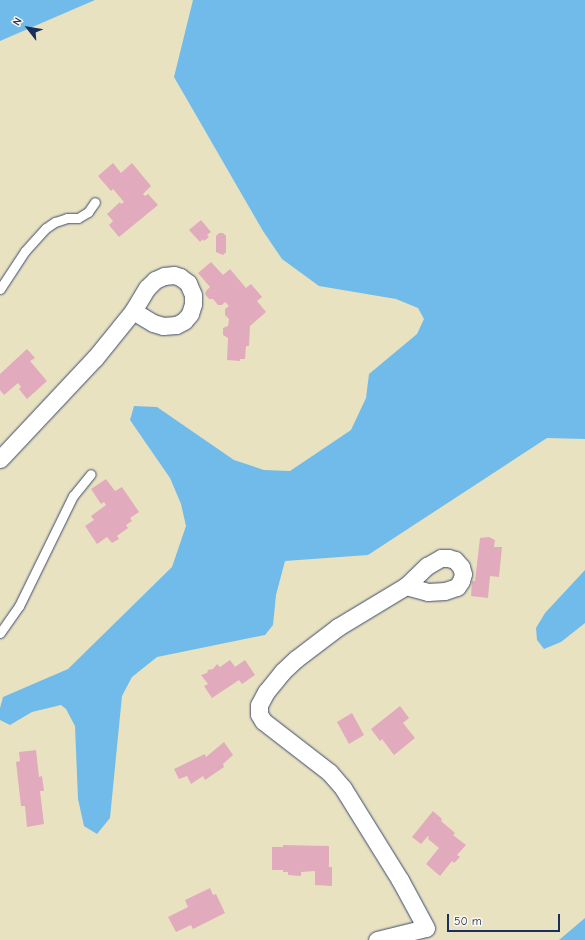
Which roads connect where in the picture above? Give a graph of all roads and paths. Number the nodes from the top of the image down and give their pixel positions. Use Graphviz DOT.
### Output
graph roads {
  1 [pos="95,202"];
  2 [pos="0,289"];
  3 [pos="133,311"];
  4 [pos="0,459"];
  5 [pos="91,474"];
  6 [pos="406,586"];
  7 [pos="0,633"];
  8 [pos="377,940"];
  1 -- 2 [label="lane"];
  3 -- 4 [label="street"];
  5 -- 7 [label="lane"];
  6 -- 8 [label="street"];
}
